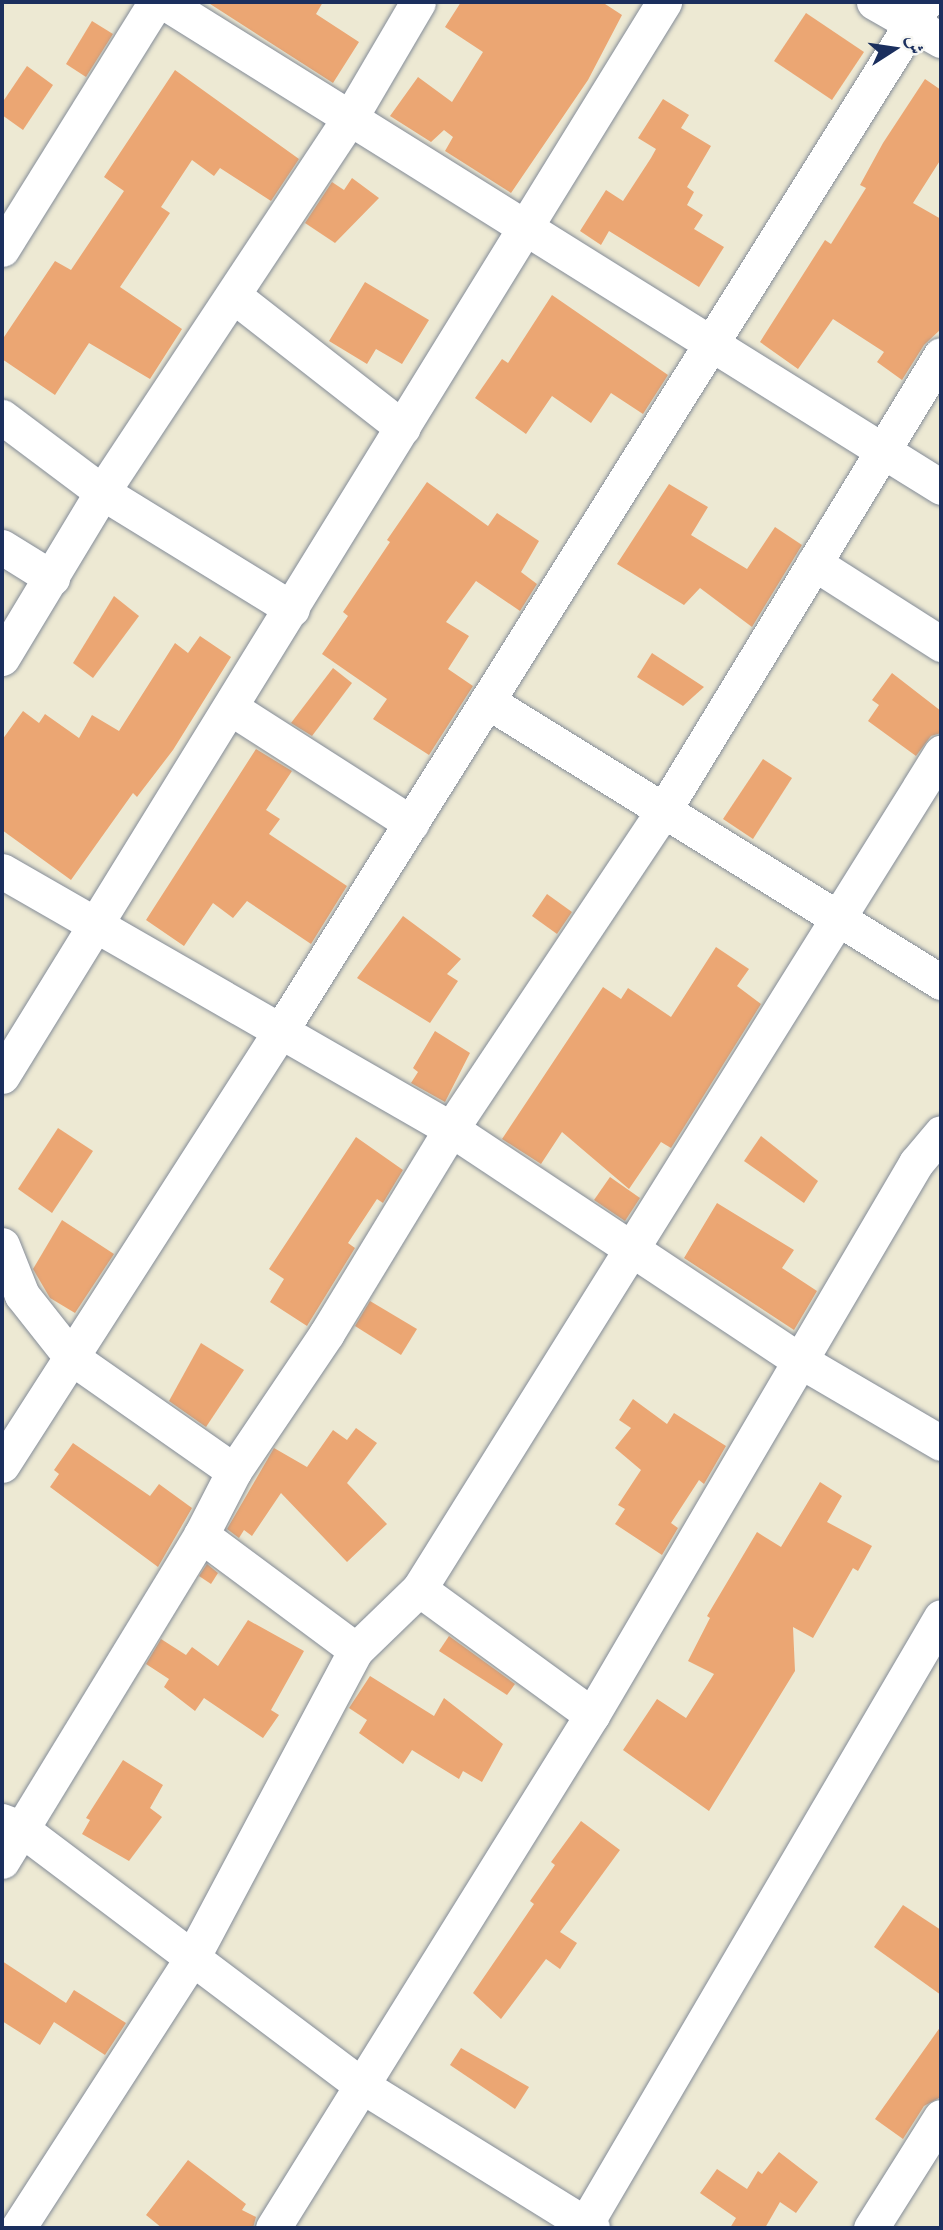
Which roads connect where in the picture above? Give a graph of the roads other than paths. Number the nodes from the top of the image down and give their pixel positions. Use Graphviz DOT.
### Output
graph roads {
  1 [pos="156,2"];
  2 [pos="164,2"];
  3 [pos="418,2"];
  4 [pos="664,2"];
  5 [pos="874,2"];
  6 [pos="926,23"];
  7 [pos="350,118"];
  8 [pos="527,230"];
  9 [pos="2,249"];
  10 [pos="234,296"];
  11 [pos="707,343"];
  12 [pos="941,355"];
  13 [pos="2,417"];
  14 [pos="403,428"];
  15 [pos="882,450"];
  16 [pos="941,487"];
  17 [pos="102,492"];
  18 [pos="2,547"];
  19 [pos="814,563"];
  20 [pos="52,578"];
  21 [pos="292,609"];
  22 [pos="941,644"];
  23 [pos="2,658"];
  24 [pos="486,701"];
  25 [pos="231,708"];
  26 [pos="941,753"];
  27 [pos="662,813"];
  28 [pos="411,823"];
  29 [pos="2,871"];
  30 [pos="839,918"];
  31 [pos="96,922"];
  32 [pos="941,982"];
  33 [pos="281,1030"];
  34 [pos="2,1076"];
  35 [pos="451,1129"];
  36 [pos="941,1133"];
  37 [pos="2,1245"];
  38 [pos="629,1251"];
  39 [pos="71,1357"];
  40 [pos="799,1360"];
  41 [pos="941,1443"];
  42 [pos="2,1465"];
  43 [pos="233,1471"];
  44 [pos="201,1535"];
  45 [pos="419,1589"];
  46 [pos="941,1617"];
  47 [pos="356,1650"];
  48 [pos="592,1714"];
  49 [pos="11,1824"];
  50 [pos="2,1861"];
  51 [pos="192,1958"];
  52 [pos="361,2085"];
  53 [pos="941,2117"];
  54 [pos="587,2227"];
  55 [pos="18,2228"];
  56 [pos="273,2228"];
  57 [pos="872,2228"];
  1 -- 9 [label="street"];
  2 -- 7 [label="street"];
  3 -- 7 [label="street"];
  4 -- 8 [label="street"];
  5 -- 6 [label="street"];
  6 -- 11 [label="street"];
  7 -- 8 [label="street"];
  7 -- 10 [label="street"];
  8 -- 11 [label="street"];
  8 -- 14 [label="street"];
  10 -- 14 [label="street"];
  10 -- 17 [label="street"];
  11 -- 15 [label="street"];
  11 -- 24 [label="street"];
  12 -- 15 [label="street"];
  13 -- 17 [label="street"];
  14 -- 21 [label="street"];
  15 -- 16 [label="street"];
  15 -- 19 [label="street"];
  17 -- 20 [label="street"];
  17 -- 21 [label="street"];
  18 -- 20 [label="street"];
  19 -- 22 [label="street"];
  19 -- 27 [label="street"];
  20 -- 23 [label="street"];
  21 -- 25 [label="street"];
  24 -- 27 [label="street"];
  24 -- 28 [label="street"];
  25 -- 28 [label="street"];
  25 -- 31 [label="street"];
  26 -- 30 [label="street"];
  27 -- 30 [label="street"];
  27 -- 35 [label="street"];
  28 -- 33 [label="street"];
  29 -- 31 [label="street"];
  30 -- 32 [label="street"];
  30 -- 38 [label="street"];
  31 -- 33 [label="street"];
  31 -- 34 [label="street"];
  33 -- 35 [label="street"];
  33 -- 39 [label="street"];
  35 -- 38 [label="street"];
  35 -- 43 [label="street"];
  36 -- 40 [label="street"];
  37 -- 39 [label="street"];
  38 -- 40 [label="street"];
  38 -- 45 [label="street"];
  39 -- 42 [label="street"];
  39 -- 43 [label="street"];
  40 -- 41 [label="street"];
  40 -- 48 [label="street"];
  43 -- 44 [label="street"];
  44 -- 47 [label="street"];
  44 -- 49 [label="street"];
  45 -- 47 [label="street"];
  45 -- 48 [label="street"];
  46 -- 54 [label="street"];
  47 -- 51 [label="street"];
  48 -- 52 [label="street"];
  49 -- 50 [label="street"];
  49 -- 51 [label="street"];
  51 -- 52 [label="street"];
  51 -- 55 [label="street"];
  52 -- 54 [label="street"];
  52 -- 56 [label="street"];
  53 -- 57 [label="street"];
}
